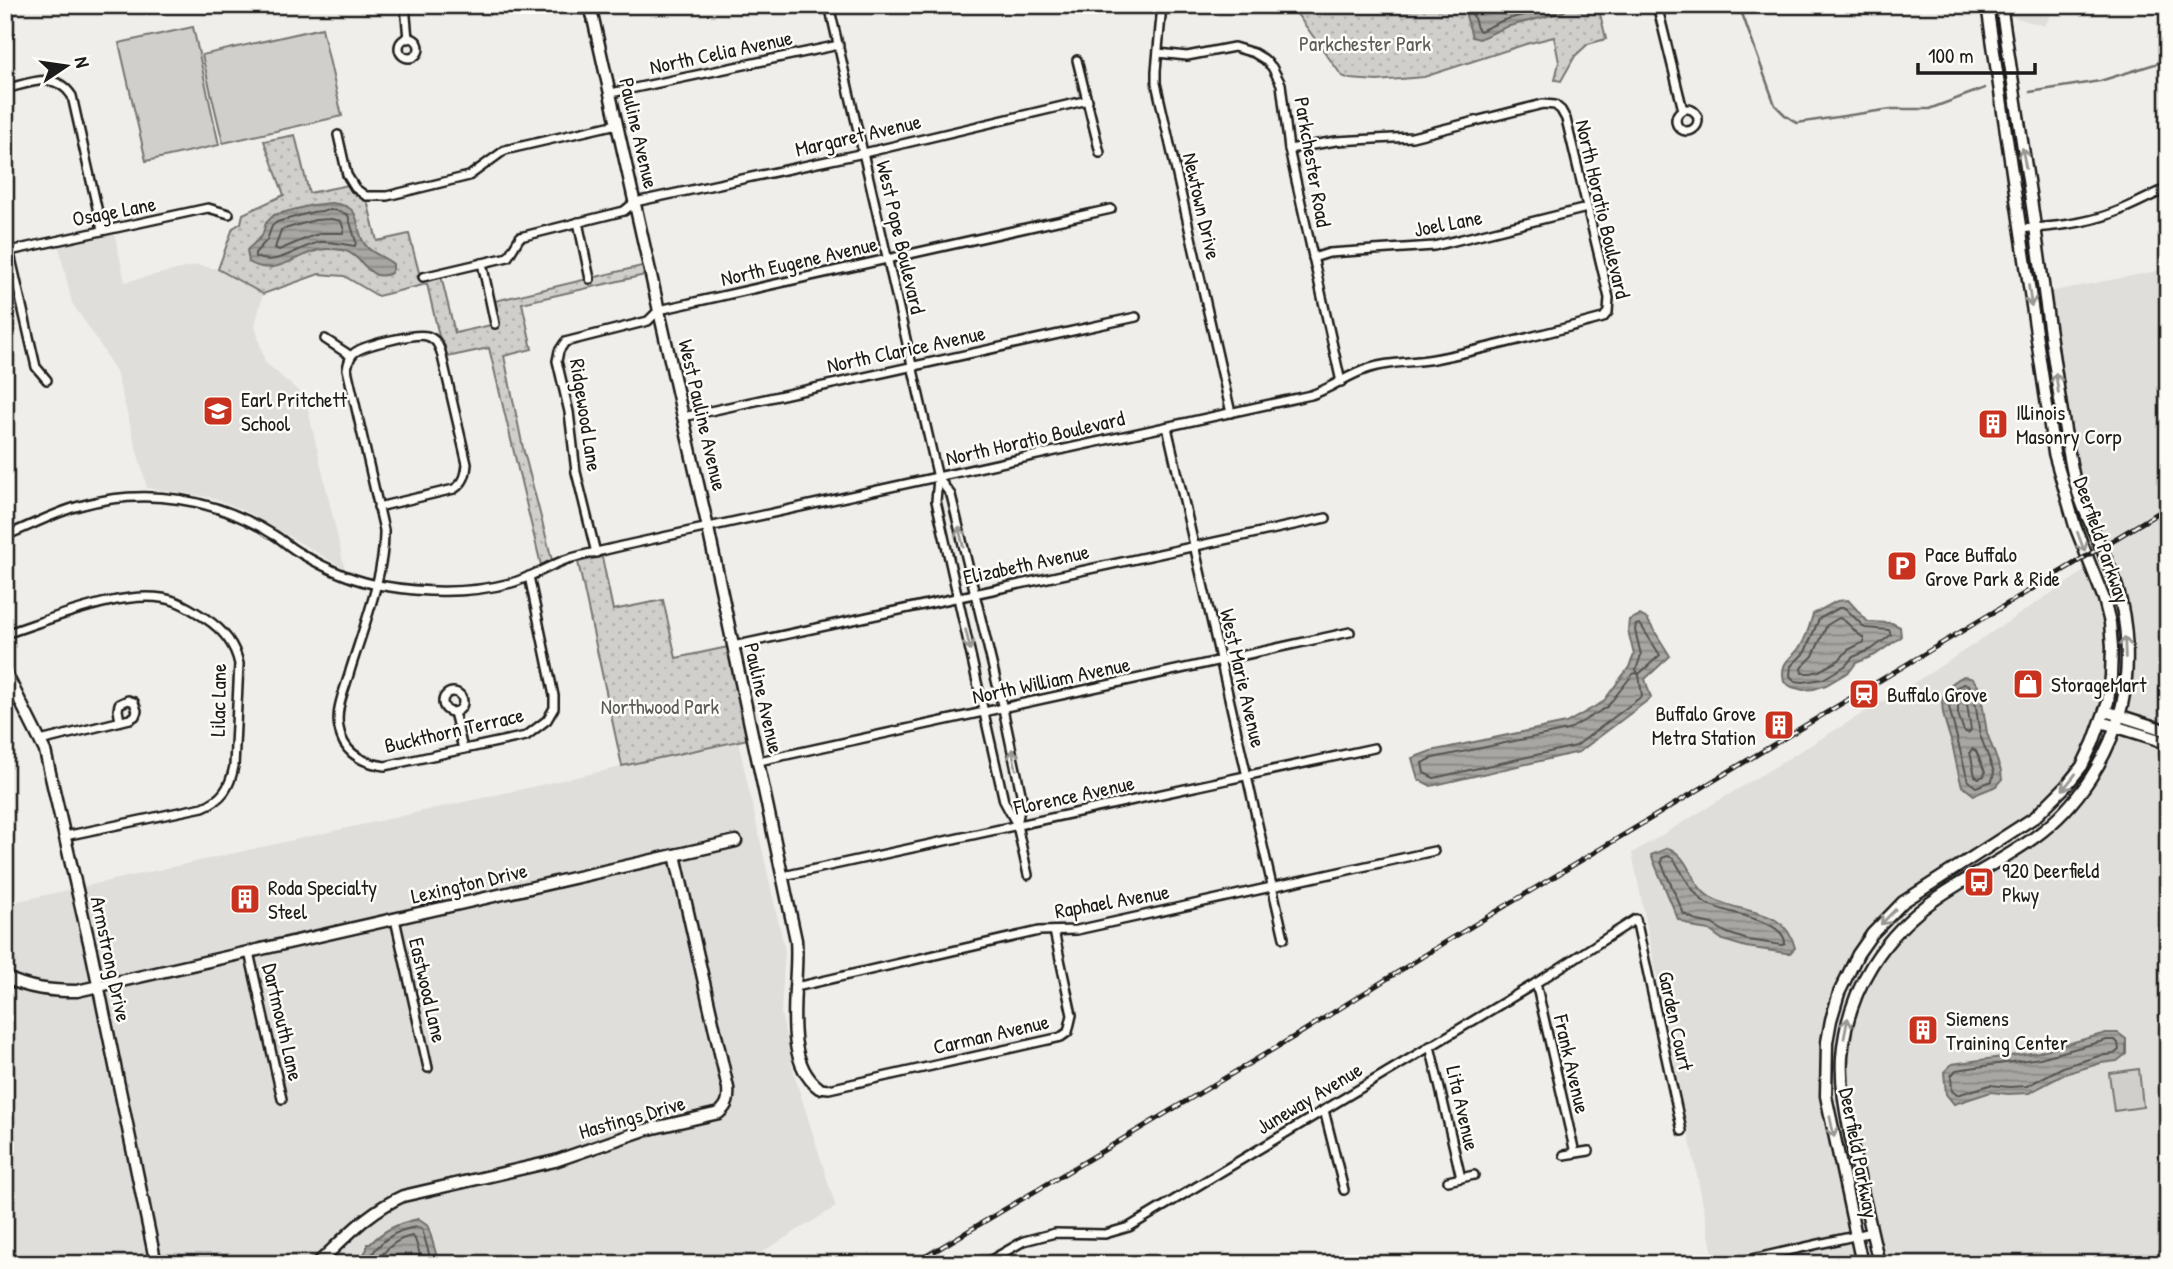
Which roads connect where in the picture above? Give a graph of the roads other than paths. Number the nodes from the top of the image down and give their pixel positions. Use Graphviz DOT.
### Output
graph roads {
  1 [pos="405,5"];
  2 [pos="527,5"];
  3 [pos="829,5"];
  4 [pos="1163,5"];
  5 [pos="1657,5"];
  6 [pos="1987,5"];
  7 [pos="2001,5"];
  8 [pos="590,8"];
  9 [pos="408,39"];
  10 [pos="838,45"];
  11 [pos="1158,53"];
  12 [pos="1077,60"];
  13 [pos="5,89"];
  14 [pos="611,93"];
  15 [pos="1088,100"];
  16 [pos="1683,110"];
  17 [pos="617,124"];
  18 [pos="338,135"];
  19 [pos="1289,149"];
  20 [pos="864,153"];
  21 [pos="1100,153"];
  22 [pos="2168,188"];
  23 [pos="635,202"];
  24 [pos="1587,208"];
  25 [pos="1111,209"];
  26 [pos="229,215"];
  27 [pos="578,222"];
  28 [pos="2035,228"];
  29 [pos="2020,229"];
  30 [pos="102,230"];
  31 [pos="5,232"];
  32 [pos="7,251"];
  33 [pos="1313,258"];
  34 [pos="888,259"];
  35 [pos="482,264"];
  36 [pos="423,277"];
  37 [pos="590,279"];
  38 [pos="659,310"];
  39 [pos="1136,317"];
  40 [pos="495,324"];
  41 [pos="325,339"];
  42 [pos="351,356"];
  43 [pos="912,365"];
  44 [pos="47,380"];
  45 [pos="1341,382"];
  46 [pos="1231,413"];
  47 [pos="683,417"];
  48 [pos="1167,427"];
  49 [pos="938,478"];
  50 [pos="379,507"];
  51 [pos="1326,518"];
  52 [pos="708,528"];
  53 [pos="5,536"];
  54 [pos="1195,547"];
  55 [pos="596,553"];
  56 [pos="528,576"];
  57 [pos="375,584"];
  58 [pos="975,593"];
  59 [pos="958,596"];
  60 [pos="1350,632"];
  61 [pos="5,634"];
  62 [pos="733,646"];
  63 [pos="1221,661"];
  64 [pos="5,671"];
  65 [pos="1003,709"];
  66 [pos="2105,711"];
  67 [pos="454,712"];
  68 [pos="984,713"];
  69 [pos="2119,715"];
  70 [pos="120,721"];
  71 [pos="2101,722"];
  72 [pos="2116,727"];
  73 [pos="2168,731"];
  74 [pos="40,741"];
  75 [pos="2168,745"];
  76 [pos="1374,748"];
  77 [pos="463,750"];
  78 [pos="759,761"];
  79 [pos="1248,775"];
  80 [pos="1017,825"];
  81 [pos="65,836"];
  82 [pos="736,841"];
  83 [pos="1434,850"];
  84 [pos="675,855"];
  85 [pos="1028,875"];
  86 [pos="783,876"];
  87 [pos="1273,886"];
  88 [pos="395,919"];
  89 [pos="1636,919"];
  90 [pos="1054,931"];
  91 [pos="1284,938"];
  92 [pos="249,952"];
  93 [pos="5,977"];
  94 [pos="1536,983"];
  95 [pos="98,986"];
  96 [pos="796,987"];
  97 [pos="1430,1046"];
  98 [pos="428,1068"];
  99 [pos="819,1088"];
  100 [pos="282,1099"];
  101 [pos="1324,1110"];
  102 [pos="1682,1130"];
  103 [pos="1589,1151"];
  104 [pos="1575,1153"];
  105 [pos="1564,1156"];
  106 [pos="1475,1175"];
  107 [pos="1461,1178"];
  108 [pos="1448,1181"];
  109 [pos="1344,1190"];
  110 [pos="1872,1231"];
  111 [pos="1856,1235"];
  112 [pos="156,1264"];
  113 [pos="317,1264"];
  114 [pos="984,1264"];
  115 [pos="1730,1264"];
  116 [pos="1862,1264"];
  117 [pos="1879,1264"];
  1 -- 9 [label="street"];
  2 -- 8 [label="street"];
  3 -- 10 [label="street, West Pope Boulevard"];
  4 -- 11 [label="street, Newtown Drive"];
  5 -- 16 [label="street"];
  6 -- 29 [label="street, Deerfield Parkway"];
  28 -- 7 [label="street, Deerfield Parkway, one-way"];
  8 -- 14 [label="street, Pauline Avenue"];
  10 -- 14 [label="street, North Celia Avenue"];
  10 -- 20 [label="street, West Pope Boulevard"];
  11 -- 19 [label="street, Parkchester Road"];
  11 -- 46 [label="street, Newtown Drive"];
  12 -- 15 [label="street"];
  13 -- 30 [label="street"];
  14 -- 17 [label="street, Pauline Avenue"];
  15 -- 20 [label="street, Margaret Avenue"];
  15 -- 21 [label="street"];
  17 -- 18 [label="street"];
  17 -- 23 [label="street, Pauline Avenue"];
  19 -- 24 [label="street, North Horatio Boulevard"];
  19 -- 33 [label="street, Parkchester Road"];
  20 -- 23 [label="street, Margaret Avenue"];
  20 -- 34 [label="street, West Pope Boulevard"];
  22 -- 28 [label="street"];
  23 -- 27 [label="street, Margaret Avenue"];
  23 -- 38 [label="street, Pauline Avenue"];
  24 -- 33 [label="street, Joel Lane"];
  24 -- 45 [label="street, North Horatio Boulevard"];
  25 -- 34 [label="street, North Eugene Avenue"];
  26 -- 30 [label="street, Osage Lane"];
  27 -- 35 [label="street, Margaret Avenue"];
  27 -- 37 [label="street"];
  28 -- 29 [label="street"];
  69 -- 28 [label="street, Deerfield Parkway, one-way"];
  29 -- 66 [label="street, Deerfield Parkway, one-way"];
  30 -- 32 [label="street, Osage Lane"];
  31 -- 32 [label="street"];
  32 -- 44 [label="street"];
  33 -- 45 [label="street, Parkchester Road"];
  34 -- 38 [label="street, North Eugene Avenue"];
  34 -- 43 [label="street, West Pope Boulevard"];
  35 -- 36 [label="street, Margaret Avenue"];
  35 -- 40 [label="street"];
  38 -- 47 [label="street, West Pauline Avenue"];
  38 -- 55 [label="street, Ridgewood Lane"];
  39 -- 43 [label="street, North Clarice Avenue"];
  41 -- 42 [label="street"];
  42 -- 50 [label="street, Buckthorn Terrace"];
  42 -- 50 [label="street"];
  43 -- 47 [label="street, North Clarice Avenue"];
  43 -- 49 [label="street, West Pope Boulevard"];
  45 -- 46 [label="street, North Horatio Boulevard"];
  46 -- 48 [label="street, North Horatio Boulevard"];
  47 -- 52 [label="street, West Pauline Avenue"];
  48 -- 49 [label="street, North Horatio Boulevard"];
  48 -- 54 [label="street, West Marie Avenue"];
  49 -- 52 [label="street, North Horatio Boulevard"];
  58 -- 49 [label="street, West Pope Boulevard, one-way"];
  49 -- 59 [label="street, West Pope Boulevard"];
  50 -- 57 [label="street, Buckthorn Terrace"];
  51 -- 54 [label="street, Elizabeth Avenue"];
  52 -- 55 [label="street, North Horatio Boulevard"];
  52 -- 62 [label="street, Pauline Avenue"];
  53 -- 57 [label="street, North Horatio Boulevard"];
  54 -- 58 [label="street, Elizabeth Avenue"];
  54 -- 63 [label="street, West Marie Avenue"];
  55 -- 56 [label="street, North Horatio Boulevard"];
  56 -- 57 [label="street, North Horatio Boulevard"];
  56 -- 77 [label="street, Buckthorn Terrace"];
  57 -- 77 [label="street, Buckthorn Terrace"];
  58 -- 59 [label="street, Elizabeth Avenue"];
  58 -- 65 [label="street, West Pope Boulevard"];
  59 -- 62 [label="street, Elizabeth Avenue"];
  59 -- 68 [label="street, West Pope Boulevard, one-way"];
  60 -- 63 [label="street, North William Avenue"];
  61 -- 81 [label="street, Lilac Lane"];
  62 -- 78 [label="street, Pauline Avenue"];
  63 -- 65 [label="street, North William Avenue"];
  63 -- 79 [label="street, West Marie Avenue"];
  64 -- 74 [label="street, Armstrong Drive"];
  65 -- 68 [label="street, North William Avenue"];
  80 -- 65 [label="street, West Pope Boulevard, one-way"];
  66 -- 69 [label="street"];
  66 -- 71 [label="street, Deerfield Parkway"];
  67 -- 77 [label="street"];
  68 -- 78 [label="street, North William Avenue"];
  68 -- 80 [label="street, West Pope Boulevard"];
  69 -- 72 [label="street, Deerfield Parkway"];
  69 -- 73 [label="street"];
  70 -- 74 [label="street"];
  71 -- 72 [label="street"];
  71 -- 111 [label="street, Deerfield Parkway, one-way"];
  72 -- 75 [label="street"];
  110 -- 72 [label="street, Deerfield Parkway, one-way"];
  74 -- 81 [label="street, Armstrong Drive"];
  76 -- 79 [label="street, Florence Avenue"];
  78 -- 86 [label="street, Pauline Avenue"];
  79 -- 80 [label="street, Florence Avenue"];
  79 -- 87 [label="street, West Marie Avenue"];
  80 -- 85 [label="street, West Pope Boulevard"];
  80 -- 86 [label="street, Florence Avenue"];
  81 -- 95 [label="street, Armstrong Drive"];
  82 -- 84 [label="street, Lexington Drive"];
  83 -- 87 [label="street, Raphael Avenue"];
  84 -- 88 [label="street, Lexington Drive"];
  84 -- 113 [label="street, Hastings Drive"];
  86 -- 96 [label="street"];
  87 -- 90 [label="street, Raphael Avenue"];
  87 -- 91 [label="street, West Marie Avenue"];
  88 -- 92 [label="street, Lexington Drive"];
  88 -- 98 [label="street, Eastwood Lane"];
  89 -- 94 [label="street, Juneway Avenue"];
  89 -- 102 [label="street, Garden Court"];
  90 -- 96 [label="street, Raphael Avenue"];
  90 -- 99 [label="street, Carman Avenue"];
  92 -- 95 [label="street, Lexington Drive"];
  92 -- 100 [label="street, Dartmouth Lane"];
  93 -- 95 [label="street, Lexington Drive"];
  94 -- 97 [label="street, Juneway Avenue"];
  94 -- 104 [label="street, Frank Avenue"];
  95 -- 112 [label="street, Armstrong Drive"];
  96 -- 99 [label="street"];
  97 -- 101 [label="street, Juneway Avenue"];
  97 -- 107 [label="street, Lita Avenue"];
  101 -- 109 [label="street"];
  101 -- 114 [label="street, Juneway Avenue"];
  103 -- 104 [label="street"];
  104 -- 105 [label="street"];
  106 -- 107 [label="street"];
  107 -- 108 [label="street"];
  110 -- 111 [label="street"];
  110 -- 117 [label="street, Deerfield Parkway"];
  111 -- 115 [label="street"];
  111 -- 116 [label="street, Deerfield Parkway"];
}
